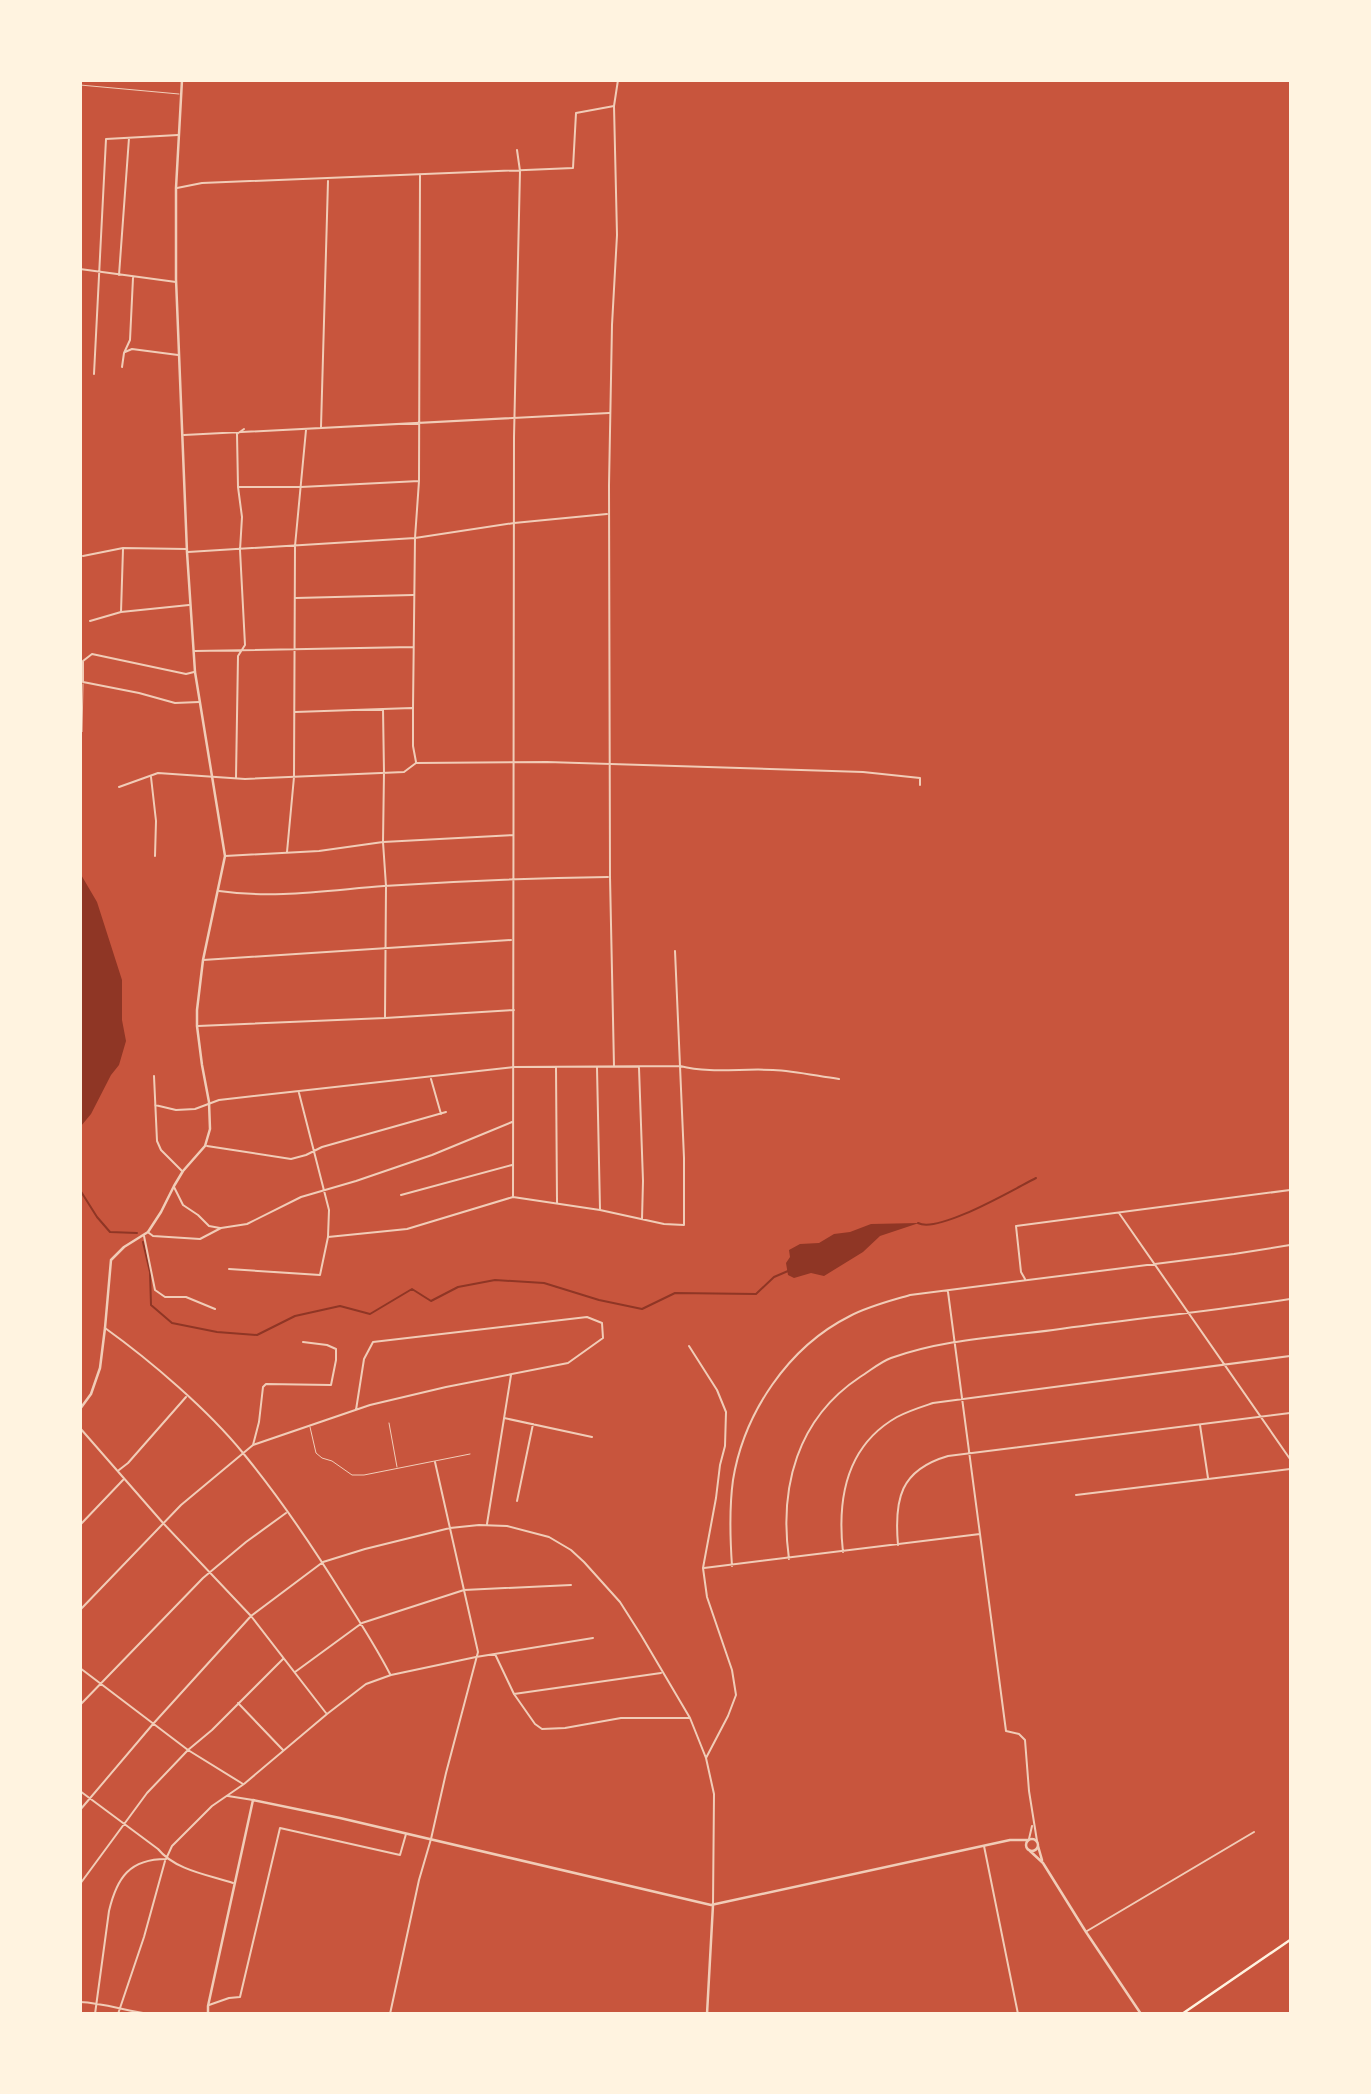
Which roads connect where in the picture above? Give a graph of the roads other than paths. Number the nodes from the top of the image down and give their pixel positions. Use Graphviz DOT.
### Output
graph roads {
  1 [pos="182,80"];
  2 [pos="618,80"];
  3 [pos="80,85"];
  4 [pos="182,94"];
  5 [pos="614,106"];
  6 [pos="178,135"];
  7 [pos="129,137"];
  8 [pos="517,150"];
  9 [pos="520,171"];
  10 [pos="420,175"];
  11 [pos="328,179"];
  12 [pos="176,188"];
  13 [pos="80,270"];
  14 [pos="98,272"];
  15 [pos="119,275"];
  16 [pos="133,277"];
  17 [pos="176,282"];
  18 [pos="124,353"];
  19 [pos="179,355"];
  20 [pos="122,367"];
  21 [pos="93,374"];
  22 [pos="610,413"];
  23 [pos="514,419"];
  24 [pos="419,424"];
  25 [pos="321,428"];
  26 [pos="244,429"];
  27 [pos="306,429"];
  28 [pos="237,434"];
  29 [pos="183,435"];
  30 [pos="419,481"];
  31 [pos="301,486"];
  32 [pos="238,487"];
  33 [pos="609,514"];
  34 [pos="514,523"];
  35 [pos="415,538"];
  36 [pos="295,546"];
  37 [pos="123,548"];
  38 [pos="240,550"];
  39 [pos="187,551"];
  40 [pos="83,556"];
  41 [pos="415,595"];
  42 [pos="295,598"];
  43 [pos="191,605"];
  44 [pos="121,612"];
  45 [pos="90,621"];
  46 [pos="413,647"];
  47 [pos="295,650"];
  48 [pos="194,651"];
  49 [pos="241,651"];
  50 [pos="195,672"];
  51 [pos="83,682"];
  52 [pos="199,702"];
  53 [pos="413,708"];
  54 [pos="383,709"];
  55 [pos="294,712"];
  56 [pos="80,733"];
  57 [pos="416,763"];
  58 [pos="513,763"];
  59 [pos="610,765"];
  60 [pos="384,772"];
  61 [pos="151,776"];
  62 [pos="214,777"];
  63 [pos="294,777"];
  64 [pos="236,778"];
  65 [pos="920,785"];
  66 [pos="119,786"];
  67 [pos="514,835"];
  68 [pos="383,842"];
  69 [pos="287,852"];
  70 [pos="155,856"];
  71 [pos="225,856"];
  72 [pos="610,877"];
  73 [pos="514,878"];
  74 [pos="386,886"];
  75 [pos="218,891"];
  76 [pos="512,940"];
  77 [pos="386,948"];
  78 [pos="675,951"];
  79 [pos="203,960"];
  80 [pos="513,1010"];
  81 [pos="385,1018"];
  82 [pos="197,1026"];
  83 [pos="614,1066"];
  84 [pos="638,1066"];
  85 [pos="680,1066"];
  86 [pos="514,1067"];
  87 [pos="556,1068"];
  88 [pos="597,1068"];
  89 [pos="154,1076"];
  90 [pos="431,1078"];
  91 [pos="839,1079"];
  92 [pos="299,1092"];
  93 [pos="209,1102"];
  94 [pos="155,1105"];
  95 [pos="446,1112"];
  96 [pos="441,1114"];
  97 [pos="513,1121"];
  98 [pos="205,1146"];
  99 [pos="313,1150"];
  100 [pos="513,1165"];
  101 [pos="183,1171"];
  102 [pos="174,1186"];
  103 [pos="324,1190"];
  104 [pos="1290,1190"];
  105 [pos="401,1195"];
  106 [pos="513,1197"];
  107 [pos="557,1203"];
  108 [pos="600,1210"];
  109 [pos="1119,1212"];
  110 [pos="642,1220"];
  111 [pos="221,1228"];
  112 [pos="148,1232"];
  113 [pos="143,1235"];
  114 [pos="328,1237"];
  115 [pos="1290,1245"];
  116 [pos="1154,1264"];
  117 [pos="229,1269"];
  118 [pos="1026,1280"];
  119 [pos="948,1289"];
  120 [pos="1290,1299"];
  121 [pos="215,1309"];
  122 [pos="1190,1314"];
  123 [pos="105,1328"];
  124 [pos="303,1342"];
  125 [pos="954,1342"];
  126 [pos="689,1346"];
  127 [pos="1290,1356"];
  128 [pos="1225,1364"];
  129 [pos="511,1375"];
  130 [pos="186,1396"];
  131 [pos="962,1399"];
  132 [pos="80,1409"];
  133 [pos="356,1410"];
  134 [pos="1290,1413"];
  135 [pos="1262,1417"];
  136 [pos="503,1418"];
  137 [pos="389,1423"];
  138 [pos="533,1424"];
  139 [pos="310,1425"];
  140 [pos="1200,1425"];
  141 [pos="80,1428"];
  142 [pos="592,1437"];
  143 [pos="253,1445"];
  144 [pos="243,1453"];
  145 [pos="470,1454"];
  146 [pos="970,1454"];
  147 [pos="1290,1459"];
  148 [pos="435,1462"];
  149 [pos="397,1469"];
  150 [pos="1290,1469"];
  151 [pos="118,1471"];
  152 [pos="125,1479"];
  153 [pos="1208,1479"];
  154 [pos="1076,1495"];
  155 [pos="517,1501"];
  156 [pos="287,1512"];
  157 [pos="163,1524"];
  158 [pos="80,1525"];
  159 [pos="487,1525"];
  160 [pos="450,1528"];
  161 [pos="980,1534"];
  162 [pos="898,1545"];
  163 [pos="843,1552"];
  164 [pos="789,1559"];
  165 [pos="323,1562"];
  166 [pos="732,1566"];
  167 [pos="703,1568"];
  168 [pos="210,1572"];
  169 [pos="570,1585"];
  170 [pos="464,1590"];
  171 [pos="80,1610"];
  172 [pos="251,1616"];
  173 [pos="362,1623"];
  174 [pos="593,1638"];
  175 [pos="494,1653"];
  176 [pos="476,1657"];
  177 [pos="284,1658"];
  178 [pos="80,1668"];
  179 [pos="295,1672"];
  180 [pos="662,1673"];
  181 [pos="391,1675"];
  182 [pos="101,1683"];
  183 [pos="514,1694"];
  184 [pos="237,1702"];
  185 [pos="80,1705"];
  186 [pos="327,1714"];
  187 [pos="690,1718"];
  188 [pos="153,1724"];
  189 [pos="188,1750"];
  190 [pos="284,1751"];
  191 [pos="706,1758"];
  192 [pos="244,1784"];
  193 [pos="80,1791"];
  194 [pos="227,1795"];
  195 [pos="90,1798"];
  196 [pos="253,1800"];
  197 [pos="80,1810"];
  198 [pos="1033,1821"];
  199 [pos="124,1823"];
  200 [pos="1254,1832"];
  201 [pos="406,1834"];
  202 [pos="431,1839"];
  203 [pos="1015,1840"];
  204 [pos="1028,1840"];
  205 [pos="1037,1841"];
  206 [pos="984,1846"];
  207 [pos="1038,1846"];
  208 [pos="1029,1850"];
  209 [pos="166,1859"];
  210 [pos="1043,1863"];
  211 [pos="235,1883"];
  212 [pos="80,1884"];
  213 [pos="713,1905"];
  214 [pos="1086,1931"];
  215 [pos="1290,1940"];
  216 [pos="80,2002"];
  217 [pos="97,2003"];
  218 [pos="208,2006"];
  219 [pos="120,2010"];
  220 [pos="95,2014"];
  221 [pos="118,2014"];
  222 [pos="150,2014"];
  223 [pos="208,2014"];
  224 [pos="390,2014"];
  225 [pos="707,2014"];
  226 [pos="1018,2014"];
  227 [pos="1141,2014"];
  228 [pos="1182,2014"];
  1 -- 4 [label="street"];
  2 -- 5 [label="street"];
  3 -- 4 [label="lane"];
  4 -- 6 [label="street"];
  5 -- 9 [label="street"];
  5 -- 22 [label="street"];
  6 -- 7 [label="street"];
  6 -- 12 [label="street"];
  7 -- 14 [label="street"];
  7 -- 15 [label="street"];
  8 -- 9 [label="street"];
  9 -- 10 [label="street"];
  9 -- 23 [label="street"];
  10 -- 11 [label="street"];
  10 -- 24 [label="street"];
  11 -- 12 [label="street"];
  11 -- 25 [label="street"];
  12 -- 17 [label="street"];
  13 -- 14 [label="street"];
  14 -- 15 [label="street"];
  14 -- 21 [label="street"];
  15 -- 16 [label="street"];
  16 -- 17 [label="street"];
  16 -- 18 [label="street"];
  17 -- 19 [label="street"];
  18 -- 19 [label="street"];
  18 -- 20 [label="street"];
  19 -- 29 [label="street"];
  22 -- 23 [label="street"];
  22 -- 33 [label="street"];
  23 -- 24 [label="street"];
  23 -- 34 [label="street"];
  24 -- 25 [label="street"];
  24 -- 30 [label="street"];
  25 -- 27 [label="street"];
  26 -- 28 [label="street"];
  27 -- 28 [label="street"];
  27 -- 31 [label="street"];
  28 -- 29 [label="street"];
  28 -- 32 [label="street"];
  29 -- 39 [label="street"];
  30 -- 31 [label="street"];
  30 -- 35 [label="street"];
  31 -- 32 [label="street"];
  31 -- 36 [label="street"];
  32 -- 38 [label="street"];
  33 -- 34 [label="street"];
  33 -- 59 [label="street"];
  34 -- 35 [label="street"];
  34 -- 58 [label="street"];
  35 -- 36 [label="street"];
  35 -- 41 [label="street"];
  36 -- 38 [label="street"];
  36 -- 42 [label="street"];
  37 -- 39 [label="street"];
  37 -- 40 [label="street"];
  37 -- 44 [label="street"];
  38 -- 39 [label="street"];
  38 -- 49 [label="street"];
  39 -- 43 [label="street"];
  41 -- 42 [label="street"];
  41 -- 46 [label="street"];
  42 -- 47 [label="street"];
  43 -- 44 [label="street"];
  43 -- 48 [label="street"];
  44 -- 45 [label="street"];
  46 -- 47 [label="street"];
  46 -- 53 [label="street"];
  47 -- 49 [label="street"];
  47 -- 55 [label="street"];
  48 -- 49 [label="street"];
  48 -- 50 [label="street"];
  49 -- 64 [label="street"];
  50 -- 51 [label="street"];
  50 -- 52 [label="street"];
  51 -- 52 [label="street"];
  51 -- 56 [label="lane"];
  52 -- 62 [label="street"];
  53 -- 54 [label="street"];
  53 -- 57 [label="street"];
  54 -- 55 [label="street"];
  54 -- 60 [label="street"];
  55 -- 63 [label="street"];
  57 -- 58 [label="street"];
  57 -- 60 [label="street"];
  58 -- 59 [label="street"];
  58 -- 67 [label="street"];
  59 -- 65 [label="street"];
  59 -- 72 [label="street"];
  60 -- 63 [label="street"];
  60 -- 68 [label="street"];
  61 -- 62 [label="street"];
  61 -- 66 [label="street"];
  61 -- 70 [label="street"];
  62 -- 64 [label="street"];
  62 -- 71 [label="street"];
  63 -- 64 [label="street"];
  63 -- 69 [label="street"];
  67 -- 68 [label="street"];
  67 -- 73 [label="street"];
  68 -- 69 [label="street"];
  68 -- 74 [label="street"];
  69 -- 71 [label="street"];
  71 -- 75 [label="street"];
  72 -- 73 [label="street"];
  72 -- 83 [label="street"];
  73 -- 74 [label="street"];
  73 -- 76 [label="street"];
  74 -- 75 [label="street"];
  74 -- 77 [label="street"];
  75 -- 79 [label="street"];
  76 -- 77 [label="street"];
  76 -- 80 [label="street"];
  77 -- 79 [label="street"];
  77 -- 81 [label="street"];
  78 -- 85 [label="street"];
  79 -- 82 [label="street"];
  80 -- 81 [label="street"];
  80 -- 86 [label="street"];
  81 -- 82 [label="street"];
  82 -- 93 [label="street"];
  83 -- 84 [label="street"];
  83 -- 88 [label="street"];
  84 -- 85 [label="street"];
  84 -- 110 [label="street"];
  85 -- 91 [label="street"];
  85 -- 110 [label="street"];
  86 -- 87 [label="street"];
  86 -- 90 [label="street"];
  86 -- 97 [label="street"];
  87 -- 88 [label="street"];
  87 -- 107 [label="street"];
  88 -- 108 [label="street"];
  89 -- 94 [label="street"];
  90 -- 92 [label="street"];
  90 -- 96 [label="street"];
  92 -- 93 [label="street"];
  92 -- 99 [label="street"];
  93 -- 94 [label="street"];
  93 -- 98 [label="street"];
  94 -- 101 [label="street"];
  95 -- 96 [label="street"];
  96 -- 99 [label="street"];
  97 -- 100 [label="street"];
  97 -- 103 [label="street"];
  98 -- 99 [label="street"];
  98 -- 101 [label="street"];
  99 -- 103 [label="street"];
  100 -- 105 [label="street"];
  100 -- 106 [label="street"];
  101 -- 102 [label="street"];
  102 -- 111 [label="street"];
  102 -- 112 [label="street"];
  103 -- 111 [label="street"];
  103 -- 114 [label="street"];
  104 -- 109 [label="street"];
  106 -- 107 [label="street"];
  106 -- 114 [label="street"];
  107 -- 108 [label="street"];
  108 -- 110 [label="street"];
  109 -- 116 [label="street"];
  109 -- 118 [label="street"];
  111 -- 112 [label="street"];
  112 -- 113 [label="street"];
  113 -- 121 [label="street"];
  113 -- 123 [label="street"];
  114 -- 117 [label="street"];
  115 -- 116 [label="street"];
  116 -- 118 [label="street"];
  116 -- 122 [label="street"];
  118 -- 119 [label="street"];
  119 -- 125 [label="street"];
  119 -- 166 [label="street"];
  120 -- 122 [label="street"];
  122 -- 125 [label="street"];
  122 -- 128 [label="street"];
  123 -- 130 [label="street"];
  123 -- 132 [label="street"];
  124 -- 143 [label="street"];
  125 -- 131 [label="street"];
  125 -- 164 [label="street"];
  126 -- 167 [label="street"];
  127 -- 128 [label="street"];
  128 -- 131 [label="street"];
  128 -- 135 [label="street"];
  129 -- 133 [label="street"];
  129 -- 133 [label="street"];
  129 -- 136 [label="street"];
  130 -- 144 [label="street"];
  130 -- 151 [label="street"];
  131 -- 146 [label="street"];
  131 -- 163 [label="street"];
  133 -- 139 [label="street"];
  134 -- 135 [label="street"];
  135 -- 140 [label="street"];
  135 -- 147 [label="street"];
  136 -- 138 [label="street"];
  136 -- 159 [label="street"];
  137 -- 149 [label="lane"];
  138 -- 142 [label="street"];
  138 -- 155 [label="street"];
  139 -- 143 [label="street"];
  139 -- 149 [label="lane"];
  140 -- 146 [label="street"];
  140 -- 153 [label="street"];
  141 -- 151 [label="street"];
  143 -- 144 [label="street"];
  144 -- 156 [label="street"];
  144 -- 157 [label="street"];
  145 -- 148 [label="lane"];
  146 -- 161 [label="street"];
  146 -- 162 [label="street"];
  148 -- 149 [label="lane"];
  148 -- 160 [label="street"];
  150 -- 153 [label="street"];
  151 -- 152 [label="street"];
  152 -- 157 [label="street"];
  152 -- 158 [label="street"];
  153 -- 154 [label="street"];
  156 -- 165 [label="street"];
  156 -- 168 [label="street"];
  157 -- 168 [label="street"];
  157 -- 171 [label="street"];
  159 -- 160 [label="street"];
  159 -- 180 [label="street"];
  160 -- 165 [label="street"];
  160 -- 170 [label="street"];
  161 -- 162 [label="street"];
  161 -- 198 [label="street"];
  162 -- 163 [label="street"];
  163 -- 164 [label="street"];
  164 -- 166 [label="street"];
  165 -- 172 [label="street"];
  165 -- 173 [label="street"];
  166 -- 167 [label="street"];
  167 -- 191 [label="street"];
  168 -- 172 [label="street"];
  168 -- 182 [label="street"];
  169 -- 170 [label="street"];
  170 -- 173 [label="street"];
  170 -- 176 [label="street"];
  172 -- 177 [label="street"];
  172 -- 188 [label="street"];
  173 -- 179 [label="street"];
  173 -- 181 [label="street"];
  174 -- 175 [label="street"];
  175 -- 176 [label="street"];
  175 -- 183 [label="street"];
  176 -- 181 [label="street"];
  176 -- 202 [label="street"];
  177 -- 179 [label="street"];
  177 -- 184 [label="street"];
  178 -- 182 [label="street"];
  179 -- 186 [label="street"];
  180 -- 183 [label="street"];
  180 -- 187 [label="street"];
  181 -- 186 [label="street"];
  182 -- 185 [label="street"];
  182 -- 188 [label="street"];
  183 -- 187 [label="street"];
  184 -- 189 [label="street"];
  184 -- 190 [label="street"];
  186 -- 190 [label="street"];
  187 -- 191 [label="street"];
  188 -- 189 [label="street"];
  188 -- 195 [label="street"];
  189 -- 192 [label="street"];
  189 -- 199 [label="street"];
  190 -- 192 [label="street"];
  191 -- 213 [label="street"];
  192 -- 194 [label="street"];
  193 -- 195 [label="street"];
  194 -- 196 [label="street"];
  194 -- 209 [label="street"];
  195 -- 197 [label="street"];
  195 -- 199 [label="street"];
  196 -- 201 [label="street"];
  196 -- 211 [label="street"];
  198 -- 204 [label="street"];
  198 -- 205 [label="street"];
  199 -- 209 [label="street"];
  199 -- 212 [label="street"];
  200 -- 214 [label="street"];
  201 -- 202 [label="street"];
  201 -- 218 [label="street"];
  202 -- 213 [label="street"];
  202 -- 224 [label="street"];
  203 -- 204 [label="street"];
  203 -- 206 [label="street"];
  203 -- 208 [label="street"];
  204 -- 205 [label="street"];
  204 -- 208 [label="street"];
  205 -- 207 [label="street"];
  206 -- 213 [label="street"];
  206 -- 226 [label="street"];
  207 -- 208 [label="street"];
  207 -- 210 [label="street"];
  208 -- 210 [label="street"];
  209 -- 211 [label="street"];
  209 -- 217 [label="street"];
  209 -- 219 [label="street"];
  210 -- 214 [label="street"];
  211 -- 218 [label="street"];
  213 -- 225 [label="street"];
  214 -- 227 [label="street"];
  215 -- 228 [label="main road"];
  216 -- 217 [label="street"];
  217 -- 219 [label="street"];
  217 -- 220 [label="street"];
  218 -- 223 [label="street"];
  219 -- 221 [label="street"];
  219 -- 222 [label="street"];
}
